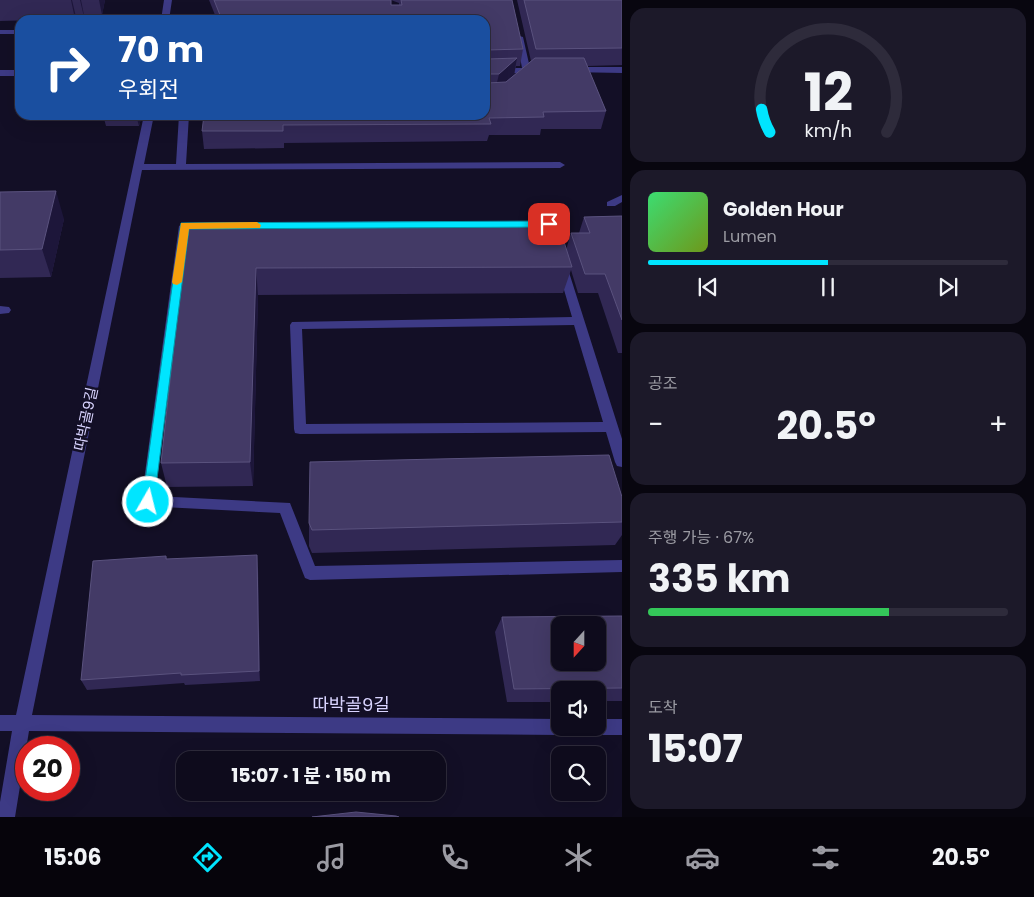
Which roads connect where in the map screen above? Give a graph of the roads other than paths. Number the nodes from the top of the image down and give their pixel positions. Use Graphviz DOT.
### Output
graph roads {
  1 [pos="168,0"];
  2 [pos="166,15"];
  3 [pos="517,26"];
  4 [pos="0,32"];
  5 [pos="15,32"];
  6 [pos="546,70"];
  7 [pos="565,70"];
  8 [pos="622,70"];
  9 [pos="527,71"];
  10 [pos="490,72"];
  11 [pos="15,73"];
  12 [pos="0,74"];
  13 [pos="512,83"];
  14 [pos="148,120"];
  15 [pos="184,120"];
  16 [pos="560,165"];
  17 [pos="181,167"];
  18 [pos="139,168"];
  19 [pos="622,198"];
  20 [pos="611,204"];
  21 [pos="579,321"];
  22 [pos="611,427"];
  23 [pos="622,462"];
  24 [pos="622,566"];
  25 [pos="0,723"];
  26 [pos="22,723"];
  27 [pos="551,727"];
  28 [pos="606,727"];
  29 [pos="622,727"];
  30 [pos="6,817"];
  1 -- 2 [label="street"];
  3 -- 9 [label="street"];
  4 -- 5 [label="street"];
  6 -- 9 [label="street"];
  7 -- 8 [label="street"];
  9 -- 10 [label="street"];
  9 -- 13 [label="street"];
  11 -- 12 [label="street"];
  14 -- 18 [label="street, 따박골9길"];
  15 -- 17 [label="street"];
  16 -- 17 [label="street"];
  17 -- 18 [label="street"];
  18 -- 26 [label="street, 따박골9길"];
  19 -- 20 [label="street"];
  21 -- 22 [label="street"];
  21 -- 22 [label="street"];
  21 -- 24 [label="street"];
  22 -- 23 [label="street"];
  25 -- 26 [label="street, 따박골9길"];
  26 -- 27 [label="street, 따박골9길"];
  26 -- 30 [label="street, 따박골9길"];
  28 -- 29 [label="street"];
}
